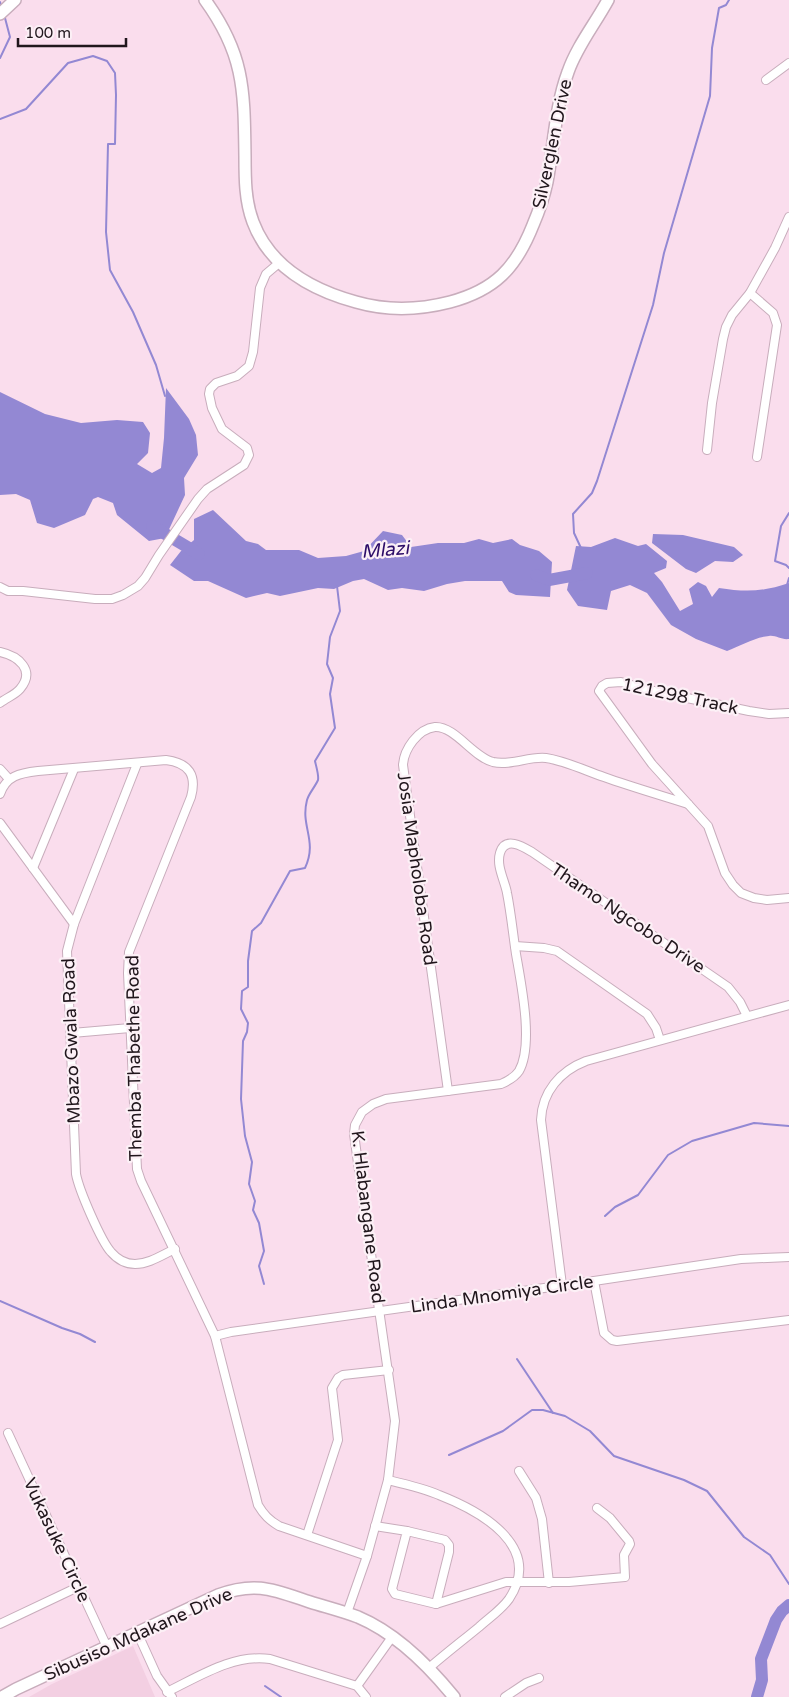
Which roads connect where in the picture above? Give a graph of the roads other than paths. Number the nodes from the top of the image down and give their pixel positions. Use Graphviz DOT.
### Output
graph roads {
  1 [pos="15,0"];
  2 [pos="205,0"];
  3 [pos="608,0"];
  4 [pos="0,14"];
  5 [pos="789,63"];
  6 [pos="766,80"];
  7 [pos="789,217"];
  8 [pos="278,262"];
  9 [pos="750,293"];
  10 [pos="707,450"];
  11 [pos="757,457"];
  12 [pos="0,587"];
  13 [pos="0,652"];
  14 [pos="0,703"];
  15 [pos="789,713"];
  16 [pos="137,764"];
  17 [pos="74,768"];
  18 [pos="0,769"];
  19 [pos="9,780"];
  20 [pos="0,794"];
  21 [pos="688,804"];
  22 [pos="0,823"];
  23 [pos="500,853"];
  24 [pos="33,868"];
  25 [pos="789,898"];
  26 [pos="74,924"];
  27 [pos="515,946"];
  28 [pos="789,1005"];
  29 [pos="747,1016"];
  30 [pos="130,1028"];
  31 [pos="72,1033"];
  32 [pos="660,1040"];
  33 [pos="448,1091"];
  34 [pos="174,1249"];
  35 [pos="789,1257"];
  36 [pos="594,1281"];
  37 [pos="562,1285"];
  38 [pos="380,1311"];
  39 [pos="789,1320"];
  40 [pos="215,1336"];
  41 [pos="388,1370"];
  42 [pos="8,1432"];
  43 [pos="519,1471"];
  44 [pos="388,1480"];
  45 [pos="598,1508"];
  46 [pos="375,1526"];
  47 [pos="407,1531"];
  48 [pos="307,1535"];
  49 [pos="367,1556"];
  50 [pos="518,1582"];
  51 [pos="549,1583"];
  52 [pos="78,1586"];
  53 [pos="436,1604"];
  54 [pos="347,1613"];
  55 [pos="0,1624"];
  56 [pos="136,1632"];
  57 [pos="392,1637"];
  58 [pos="106,1646"];
  59 [pos="429,1668"];
  60 [pos="539,1678"];
  61 [pos="357,1686"];
  62 [pos="170,1695"];
  63 [pos="2,1697"];
  64 [pos="366,1697"];
  65 [pos="454,1697"];
  66 [pos="505,1697"];
  1 -- 4 [label="street"];
  2 -- 8 [label="street, Silverglen Drive"];
  3 -- 8 [label="street, Silverglen Drive"];
  5 -- 6 [label="street"];
  7 -- 9 [label="street"];
  8 -- 12 [label="street"];
  9 -- 10 [label="street"];
  9 -- 11 [label="street"];
  13 -- 14 [label="street"];
  15 -- 21 [label="street, 121298 Track"];
  16 -- 17 [label="street, Themba Thabethe Road"];
  16 -- 26 [label="street, Mbazo Gwala Road"];
  16 -- 30 [label="street, Themba Thabethe Road"];
  17 -- 19 [label="street, Themba Thabethe Road"];
  17 -- 24 [label="street"];
  18 -- 19 [label="street"];
  19 -- 20 [label="street"];
  21 -- 25 [label="street"];
  21 -- 33 [label="street, Josia Mapholoba Road"];
  22 -- 24 [label="street"];
  23 -- 27 [label="street, K. Hlabangane Road"];
  23 -- 29 [label="street, Thamo Ngcobo Drive"];
  24 -- 26 [label="street"];
  26 -- 31 [label="street, Mbazo Gwala Road"];
  27 -- 32 [label="street"];
  27 -- 33 [label="street, K. Hlabangane Road"];
  28 -- 29 [label="street"];
  29 -- 32 [label="street"];
  30 -- 31 [label="street"];
  30 -- 34 [label="street, Themba Thabethe Road"];
  31 -- 34 [label="street, Mbazo Gwala Road"];
  32 -- 37 [label="street"];
  33 -- 38 [label="street, K. Hlabangane Road"];
  34 -- 40 [label="street, Themba Thabethe Road"];
  35 -- 36 [label="street, Linda Mnomiya Circle"];
  36 -- 37 [label="street, Linda Mnomiya Circle"];
  36 -- 39 [label="street"];
  37 -- 38 [label="street, Linda Mnomiya Circle"];
  38 -- 40 [label="street, Linda Mnomiya Circle"];
  38 -- 41 [label="street, K. Hlabangane Road"];
  40 -- 48 [label="street, Themba Thabethe Road"];
  41 -- 44 [label="street, K. Hlabangane Road"];
  41 -- 48 [label="street"];
  42 -- 52 [label="street, Vukasuke Circle"];
  43 -- 51 [label="street"];
  44 -- 46 [label="street, K. Hlabangane Road"];
  44 -- 50 [label="street"];
  45 -- 51 [label="street"];
  46 -- 47 [label="street"];
  46 -- 49 [label="street, K. Hlabangane Road"];
  47 -- 53 [label="street"];
  47 -- 53 [label="street"];
  48 -- 49 [label="street, Themba Thabethe Road"];
  49 -- 54 [label="street, K. Hlabangane Road"];
  50 -- 51 [label="street"];
  50 -- 53 [label="street"];
  50 -- 59 [label="street"];
  52 -- 55 [label="street"];
  52 -- 58 [label="street, Vukasuke Circle"];
  54 -- 56 [label="street, Sibusiso Mdakane Drive"];
  54 -- 57 [label="street, Sibusiso Mdakane Drive"];
  56 -- 58 [label="street, Sibusiso Mdakane Drive"];
  56 -- 62 [label="street"];
  57 -- 59 [label="street, Sibusiso Mdakane Drive"];
  57 -- 61 [label="street"];
  58 -- 63 [label="street, Sibusiso Mdakane Drive"];
  59 -- 65 [label="street, Sibusiso Mdakane Drive"];
  60 -- 66 [label="street"];
  61 -- 62 [label="street"];
  61 -- 64 [label="street"];
}
